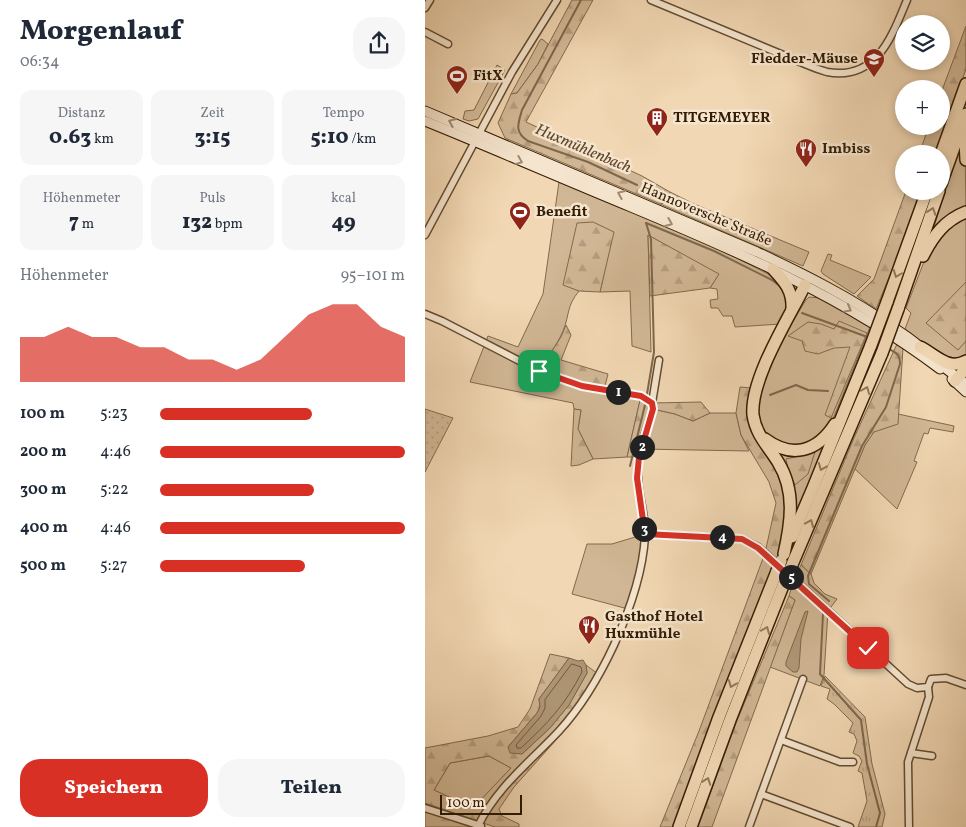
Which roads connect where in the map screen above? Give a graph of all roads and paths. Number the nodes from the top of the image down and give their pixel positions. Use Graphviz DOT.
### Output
graph roads {
  1 [pos="430,0"];
  2 [pos="557,0"];
  3 [pos="651,0"];
  4 [pos="907,0"];
  5 [pos="425,8"];
  6 [pos="425,32"];
  7 [pos="448,44"];
  8 [pos="966,84"];
  9 [pos="425,111"];
  10 [pos="966,114"];
  11 [pos="425,121"];
  12 [pos="966,128"];
  13 [pos="477,138"];
  14 [pos="944,145"];
  15 [pos="950,159"];
  16 [pos="966,160"];
  17 [pos="924,200"];
  18 [pos="936,200"];
  19 [pos="966,212"];
  20 [pos="425,235"];
  21 [pos="773,269"];
  22 [pos="807,281"];
  23 [pos="904,290"];
  24 [pos="792,312"];
  25 [pos="425,314"];
  26 [pos="920,347"];
  27 [pos="659,360"];
  28 [pos="966,361"];
  29 [pos="966,368"];
  30 [pos="960,381"];
  31 [pos="966,392"];
  32 [pos="652,403"];
  33 [pos="847,405"];
  34 [pos="759,434"];
  35 [pos="645,534"];
  36 [pos="784,567"];
  37 [pos="803,679"];
  38 [pos="966,685"];
  39 [pos="928,686"];
  40 [pos="781,740"];
  41 [pos="911,753"];
  42 [pos="932,756"];
  43 [pos="853,762"];
  44 [pos="761,794"];
  45 [pos="425,808"];
  46 [pos="480,826"];
  47 [pos="846,826"];
  48 [pos="679,827"];
  49 [pos="691,827"];
  50 [pos="749,827"];
  51 [pos="909,827"];
  1 -- 5 [label="street"];
  2 -- 13 [label="street"];
  3 -- 4 [label="street"];
  6 -- 7 [label="street"];
  8 -- 14 [label="highway"];
  13 -- 9 [label="main road, Hannoversche Straße, one-way"];
  10 -- 15 [label="highway"];
  11 -- 13 [label="main road, Hannoversche Straße"];
  12 -- 16 [label="highway"];
  13 -- 20 [label="street"];
  13 -- 21 [label="main road, Hannoversche Straße, one-way"];
  22 -- 13 [label="main road, Hannoversche Straße, one-way"];
  17 -- 33 [label="highway, one-way, bridge"];
  23 -- 18 [label="highway, one-way"];
  19 -- 23 [label="highway"];
  21 -- 22 [label="main road, Hannoversche Straße"];
  21 -- 24 [label="highway"];
  22 -- 24 [label="highway"];
  22 -- 26 [label="main road, Hannoversche Straße"];
  22 -- 30 [label="main road, Hannoversche Straße, one-way"];
  36 -- 23 [label="highway, one-way, bridge"];
  24 -- 34 [label="highway"];
  25 -- 32 [label="street"];
  26 -- 28 [label="highway"];
  26 -- 30 [label="main road, Hannoversche Straße"];
  27 -- 32 [label="street"];
  29 -- 30 [label="highway"];
  30 -- 31 [label="main road"];
  32 -- 35 [label="street"];
  33 -- 34 [label="highway"];
  33 -- 36 [label="highway, one-way"];
  34 -- 36 [label="highway"];
  35 -- 39 [label="street"];
  35 -- 46 [label="street"];
  36 -- 48 [label="highway, one-way"];
  49 -- 36 [label="highway, one-way"];
  37 -- 40 [label="street"];
  38 -- 39 [label="street"];
  39 -- 41 [label="street"];
  40 -- 43 [label="street"];
  40 -- 44 [label="street"];
  41 -- 42 [label="street"];
  41 -- 51 [label="street"];
  44 -- 47 [label="street"];
  44 -- 50 [label="street"];
  45 -- 46 [label="street"];
}
